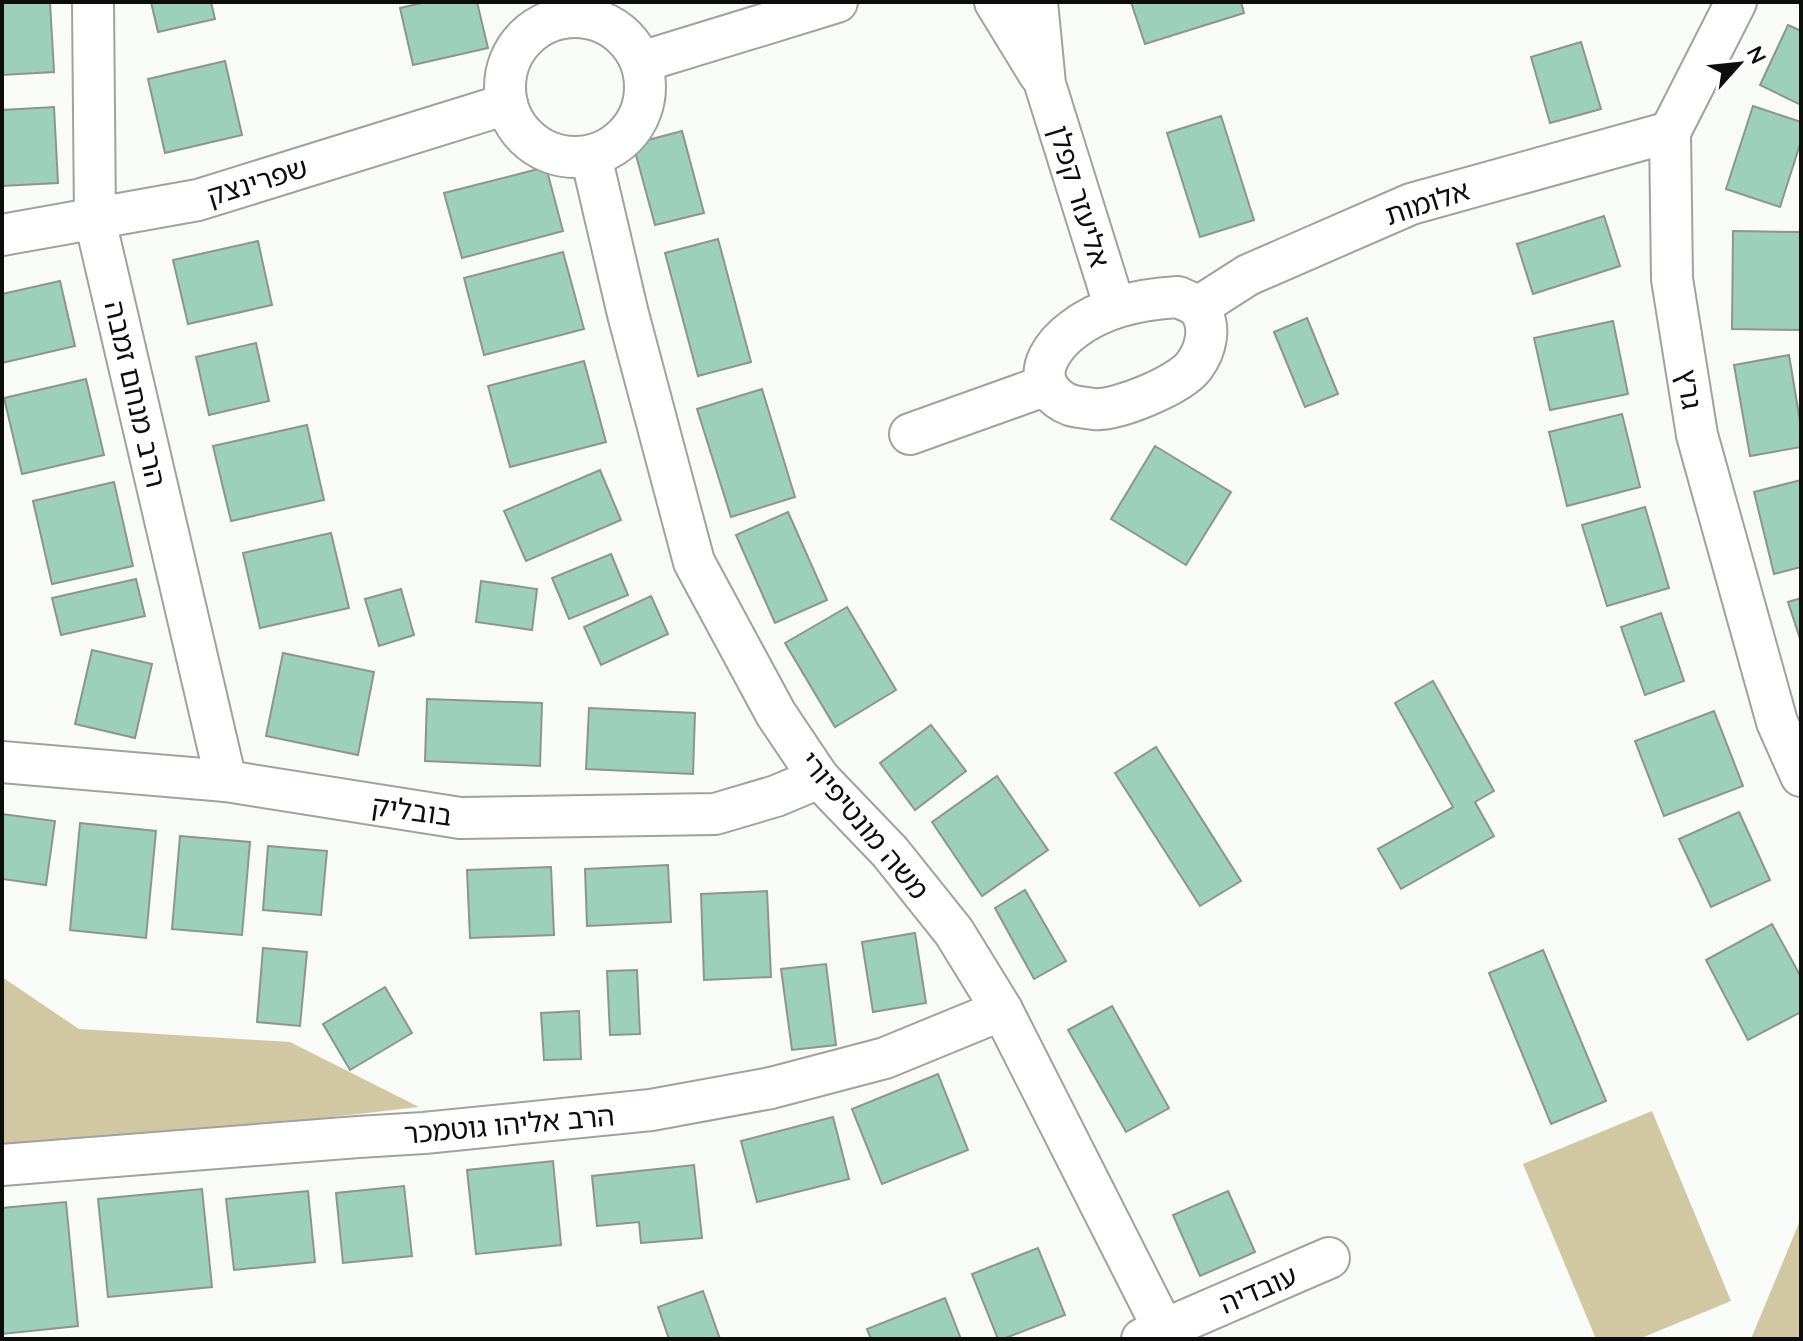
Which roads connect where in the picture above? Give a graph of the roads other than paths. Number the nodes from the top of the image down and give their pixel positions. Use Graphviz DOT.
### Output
graph roads {
  1 [pos="93,2"];
  2 [pos="837,2"];
  3 [pos="995,2"];
  4 [pos="1037,2"];
  5 [pos="1736,2"];
  6 [pos="563,9"];
  7 [pos="641,62"];
  8 [pos="1045,84"];
  9 [pos="507,104"];
  10 [pos="1670,132"];
  11 [pos="591,156"];
  12 [pos="95,220"];
  13 [pos="2,235"];
  14 [pos="1198,307"];
  15 [pos="1115,308"];
  16 [pos="1047,385"];
  17 [pos="910,434"];
  18 [pos="2,762"];
  19 [pos="1801,776"];
  20 [pos="819,778"];
  21 [pos="226,781"];
  22 [pos="1002,1010"];
  23 [pos="2,1165"];
  24 [pos="1329,1258"];
  25 [pos="1153,1334"];
  1 -- 12 [label="street, הרב מנחם זמבה"];
  2 -- 7 [label="street"];
  3 -- 8 [label="street, אליעזר קפלן"];
  4 -- 8 [label="street, אליעזר קפלן"];
  5 -- 10 [label="street, גרץ"];
  6 -- 7 [label="street"];
  6 -- 9 [label="street"];
  7 -- 11 [label="street"];
  8 -- 15 [label="street, אליעזר קפלן"];
  9 -- 11 [label="street"];
  9 -- 12 [label="street, שפרינצק"];
  10 -- 14 [label="street, אלומות"];
  10 -- 19 [label="street, גרץ"];
  11 -- 20 [label="street, משה מונטיפיורי"];
  12 -- 13 [label="street, שפרינצק"];
  12 -- 21 [label="street, הרב מנחם זמבה"];
  14 -- 15 [label="street"];
  14 -- 16 [label="street"];
  15 -- 16 [label="street"];
  16 -- 17 [label="street"];
  18 -- 21 [label="street, בובליק"];
  20 -- 21 [label="street, בובליק"];
  20 -- 22 [label="street, משה מונטיפיורי"];
  22 -- 23 [label="street, הרב אליהו גוטמכר"];
  22 -- 25 [label="street, משה מונטיפיורי"];
  24 -- 25 [label="street, עובדיה"];
}
